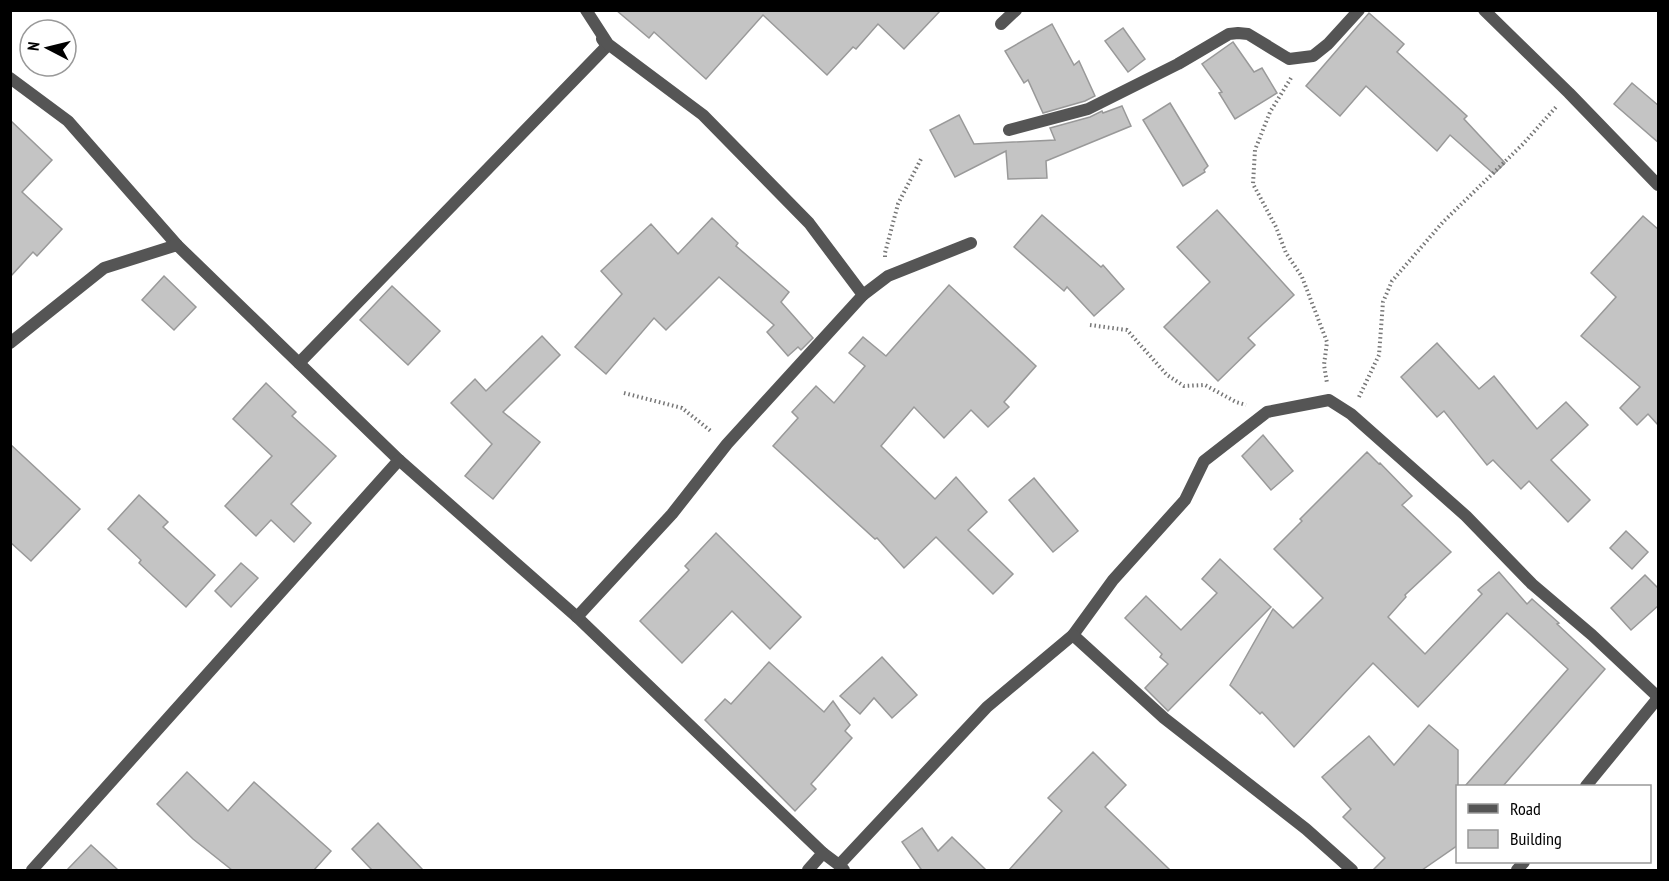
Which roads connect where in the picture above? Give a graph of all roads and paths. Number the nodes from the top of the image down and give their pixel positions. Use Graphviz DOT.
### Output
graph roads {
  1 [pos="580,10"];
  2 [pos="586,10"];
  3 [pos="1016,10"];
  4 [pos="1359,10"];
  5 [pos="1484,10"];
  6 [pos="1001,24"];
  7 [pos="1313,56"];
  8 [pos="10,78"];
  9 [pos="1569,93"];
  10 [pos="1010,130"];
  11 [pos="922,157"];
  12 [pos="1659,185"];
  13 [pos="971,243"];
  14 [pos="177,246"];
  15 [pos="888,276"];
  16 [pos="863,295"];
  17 [pos="1090,325"];
  18 [pos="10,343"];
  19 [pos="299,363"];
  20 [pos="624,393"];
  21 [pos="1329,400"];
  22 [pos="1267,412"];
  23 [pos="1351,414"];
  24 [pos="727,444"];
  25 [pos="399,460"];
  26 [pos="577,617"];
  27 [pos="1073,635"];
  28 [pos="1659,697"];
  29 [pos="1587,785"];
  30 [pos="823,853"];
  31 [pos="842,868"];
  32 [pos="32,870"];
  33 [pos="808,870"];
  34 [pos="1352,870"];
  1 -- 19 [label="street"];
  2 -- 16 [label="street"];
  3 -- 6 [label="street"];
  4 -- 7 [label="street"];
  5 -- 9 [label="street"];
  7 -- 10 [label="street"];
  7 -- 21 [label="path"];
  8 -- 14 [label="street"];
  9 -- 12 [label="street"];
  9 -- 23 [label="path"];
  11 -- 15 [label="path"];
  13 -- 15 [label="street"];
  14 -- 18 [label="street"];
  14 -- 19 [label="street"];
  15 -- 16 [label="street"];
  16 -- 24 [label="street"];
  17 -- 22 [label="path"];
  19 -- 25 [label="street"];
  20 -- 24 [label="path"];
  21 -- 22 [label="street"];
  21 -- 23 [label="street"];
  22 -- 27 [label="street"];
  23 -- 28 [label="street"];
  24 -- 26 [label="street"];
  25 -- 26 [label="street"];
  25 -- 32 [label="street"];
  26 -- 30 [label="street"];
  27 -- 31 [label="street"];
  27 -- 34 [label="street"];
  28 -- 29 [label="street"];
  30 -- 31 [label="street"];
  30 -- 33 [label="street"];
}
